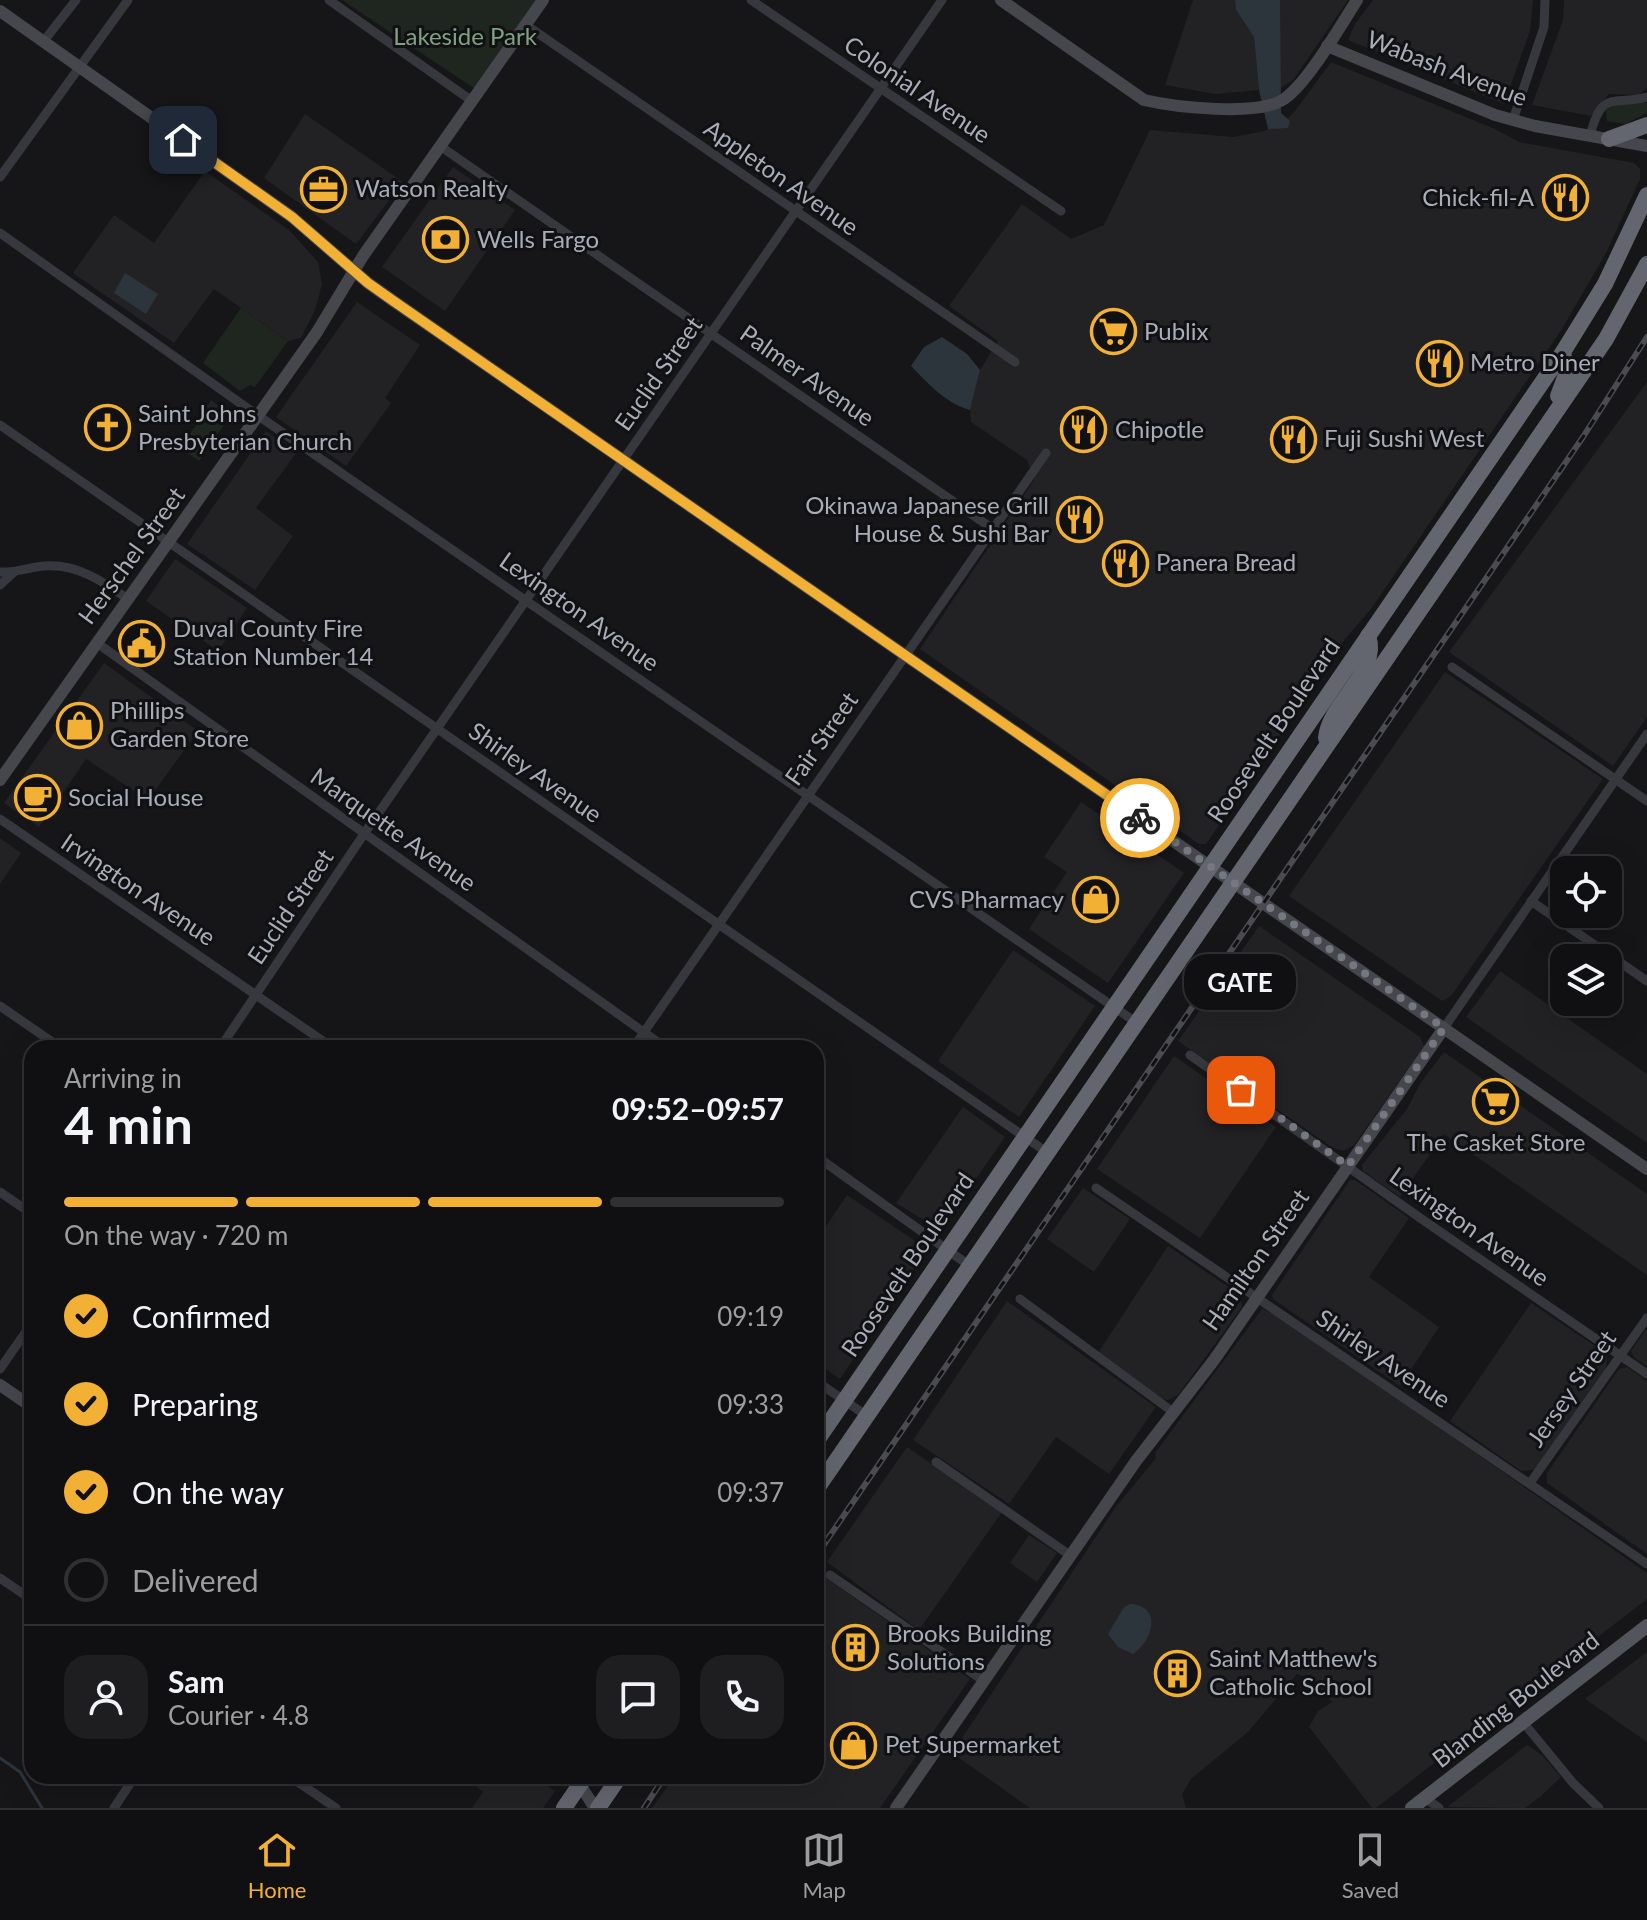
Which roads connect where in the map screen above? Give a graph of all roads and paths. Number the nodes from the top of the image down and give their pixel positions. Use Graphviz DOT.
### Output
graph roads {
  1 [pos="76,0"];
  2 [pos="128,0"];
  3 [pos="329,0"];
  4 [pos="543,0"];
  5 [pos="751,0"];
  6 [pos="942,0"];
  7 [pos="1001,0"];
  8 [pos="1357,0"];
  9 [pos="1545,0"];
  10 [pos="0,11"];
  11 [pos="526,25"];
  12 [pos="43,42"];
  13 [pos="1327,46"];
  14 [pos="79,67"];
  15 [pos="880,90"];
  16 [pos="1647,97"];
  17 [pos="472,101"];
  18 [pos="1513,120"];
  19 [pos="1647,125"];
  20 [pos="1590,136"];
  21 [pos="1609,139"];
  22 [pos="440,146"];
  23 [pos="1647,146"];
  24 [pos="0,177"];
  25 [pos="1647,195"];
  26 [pos="1061,211"];
  27 [pos="795,212"];
  28 [pos="0,233"];
  29 [pos="1647,264"];
  30 [pos="355,271"];
  31 [pos="711,334"];
  32 [pos="1606,339"];
  33 [pos="1563,352"];
  34 [pos="1015,362"];
  35 [pos="259,416"];
  36 [pos="1550,420"];
  37 [pos="0,425"];
  38 [pos="1046,453"];
  39 [pos="624,461"];
  40 [pos="993,529"];
  41 [pos="168,543"];
  42 [pos="0,572"];
  43 [pos="14,572"];
  44 [pos="0,585"];
  45 [pos="128,599"];
  46 [pos="526,600"];
  47 [pos="1368,636"];
  48 [pos="97,643"];
  49 [pos="905,654"];
  50 [pos="1452,667"];
  51 [pos="438,729"];
  52 [pos="1647,734"];
  53 [pos="1325,748"];
  54 [pos="1616,779"];
  55 [pos="0,780"];
  56 [pos="808,794"];
  57 [pos="1647,801"];
  58 [pos="0,819"];
  59 [pos="364,834"];
  60 [pos="1210,866"];
  61 [pos="1233,882"];
  62 [pos="1531,901"];
  63 [pos="718,924"];
  64 [pos="1647,981"];
  65 [pos="256,995"];
  66 [pos="0,1006"];
  67 [pos="1115,1006"];
  68 [pos="1137,1023"];
  69 [pos="1444,1028"];
  70 [pos="644,1032"];
  71 [pos="49,1040"];
  72 [pos="225,1040"];
  73 [pos="321,1040"];
  74 [pos="638,1040"];
  75 [pos="655,1040"];
  76 [pos="1190,1055"];
  77 [pos="1025,1136"];
  78 [pos="1048,1153"];
  79 [pos="824,1162"];
  80 [pos="1348,1166"];
  81 [pos="1647,1169"];
  82 [pos="1096,1188"];
  83 [pos="0,1192"];
  84 [pos="24,1208"];
  85 [pos="947,1250"];
  86 [pos="970,1266"];
  87 [pos="1257,1298"];
  88 [pos="1020,1299"];
  89 [pos="1647,1318"];
  90 [pos="24,1334"];
  91 [pos="1620,1356"];
  92 [pos="0,1369"];
  93 [pos="1647,1374"];
  94 [pos="0,1385"];
  95 [pos="824,1386"];
  96 [pos="845,1400"];
  97 [pos="24,1402"];
  98 [pos="1173,1412"];
  99 [pos="867,1416"];
  100 [pos="824,1430"];
  101 [pos="936,1462"];
  102 [pos="824,1478"];
  103 [pos="1530,1483"];
  104 [pos="1071,1556"];
  105 [pos="1647,1564"];
  106 [pos="830,1575"];
  107 [pos="0,1578"];
  108 [pos="24,1594"];
  109 [pos="1647,1626"];
  110 [pos="984,1681"];
  111 [pos="1523,1722"];
  112 [pos="130,1784"];
  113 [pos="301,1784"];
  114 [pos="576,1784"];
  115 [pos="581,1784"];
  116 [pos="614,1784"];
  117 [pos="1425,1798"];
  118 [pos="114,1808"];
  119 [pos="336,1808"];
  120 [pos="564,1808"];
  121 [pos="597,1808"];
  122 [pos="896,1808"];
  123 [pos="1412,1808"];
  124 [pos="1439,1808"];
  125 [pos="1599,1808"];
  1 -- 12 [label="street"];
  2 -- 14 [label="street"];
  3 -- 17 [label="street"];
  4 -- 11 [label="main road, Herschel Street"];
  5 -- 15 [label="street, Colonial Avenue"];
  6 -- 15 [label="street, Euclid Street"];
  7 -- 13 [label="main road"];
  8 -- 13 [label="main road"];
  9 -- 18 [label="street"];
  10 -- 12 [label="main road"];
  11 -- 17 [label="main road, Herschel Street"];
  11 -- 27 [label="street, Appleton Avenue"];
  12 -- 14 [label="main road"];
  13 -- 18 [label="main road, Wabash Avenue"];
  14 -- 24 [label="street"];
  14 -- 30 [label="main road"];
  15 -- 26 [label="street, Colonial Avenue"];
  15 -- 27 [label="street, Euclid Street"];
  16 -- 20 [label="street"];
  17 -- 22 [label="main road, Herschel Street"];
  18 -- 20 [label="main road, Wabash Avenue"];
  19 -- 21 [label="highway"];
  20 -- 21 [label="main road, Wabash Avenue"];
  21 -- 23 [label="main road, Wabash Avenue"];
  22 -- 30 [label="main road, Herschel Street"];
  22 -- 31 [label="street, Palmer Avenue"];
  25 -- 33 [label="highway, Roosevelt Boulevard"];
  27 -- 31 [label="street, Euclid Street"];
  27 -- 34 [label="street, Appleton Avenue"];
  28 -- 35 [label="street, Lexington Avenue"];
  29 -- 32 [label="highway"];
  30 -- 35 [label="main road, Herschel Street"];
  30 -- 39 [label="main road"];
  31 -- 39 [label="street, Euclid Street"];
  31 -- 40 [label="street, Palmer Avenue"];
  32 -- 33 [label="highway"];
  32 -- 36 [label="highway"];
  33 -- 36 [label="highway"];
  33 -- 47 [label="highway, Roosevelt Boulevard"];
  35 -- 41 [label="main road, Herschel Street"];
  35 -- 46 [label="street, Lexington Avenue"];
  36 -- 53 [label="highway"];
  37 -- 41 [label="street, Shirley Avenue"];
  38 -- 40 [label="street, Fair Street"];
  39 -- 46 [label="street, Euclid Street"];
  39 -- 49 [label="main road"];
  40 -- 49 [label="street, Fair Street"];
  41 -- 45 [label="main road, Herschel Street"];
  41 -- 51 [label="street, Shirley Avenue"];
  42 -- 43 [label="street"];
  43 -- 44 [label="street"];
  43 -- 45 [label="street"];
  45 -- 48 [label="main road, Herschel Street"];
  46 -- 51 [label="street, Euclid Street"];
  46 -- 56 [label="street, Lexington Avenue"];
  47 -- 53 [label="highway"];
  47 -- 60 [label="highway, Roosevelt Boulevard"];
  48 -- 55 [label="main road, Herschel Street"];
  48 -- 59 [label="street, Marquette Avenue"];
  49 -- 56 [label="street, Fair Street"];
  49 -- 60 [label="main road"];
  50 -- 54 [label="street"];
  51 -- 59 [label="street, Euclid Street"];
  51 -- 63 [label="street, Shirley Avenue"];
  52 -- 54 [label="street, Hamilton Street"];
  53 -- 61 [label="highway"];
  54 -- 57 [label="street"];
  54 -- 62 [label="street, Hamilton Street"];
  56 -- 63 [label="street, Fair Street"];
  56 -- 67 [label="street, Lexington Avenue"];
  58 -- 65 [label="street, Irvington Avenue"];
  59 -- 65 [label="street, Euclid Street"];
  59 -- 70 [label="street, Marquette Avenue"];
  60 -- 61 [label="main road"];
  60 -- 67 [label="highway, Roosevelt Boulevard"];
  61 -- 68 [label="highway"];
  61 -- 69 [label="main road"];
  62 -- 64 [label="street"];
  62 -- 69 [label="street, Hamilton Street"];
  63 -- 70 [label="street, Fair Street"];
  63 -- 77 [label="street, Shirley Avenue"];
  65 -- 72 [label="street, Euclid Street"];
  65 -- 73 [label="street, Irvington Avenue"];
  66 -- 71 [label="street"];
  67 -- 68 [label="street, Lexington Avenue"];
  67 -- 77 [label="highway, Roosevelt Boulevard"];
  68 -- 78 [label="highway"];
  69 -- 80 [label="main road, Hamilton Street"];
  69 -- 81 [label="main road"];
  70 -- 74 [label="street, Fair Street"];
  70 -- 75 [label="street, Marquette Avenue"];
  76 -- 80 [label="street, Lexington Avenue"];
  77 -- 78 [label="street, Shirley Avenue"];
  77 -- 85 [label="highway, Roosevelt Boulevard"];
  78 -- 86 [label="highway"];
  79 -- 85 [label="street"];
  80 -- 87 [label="main road, Hamilton Street"];
  80 -- 91 [label="street, Lexington Avenue"];
  82 -- 87 [label="street, Shirley Avenue"];
  83 -- 84 [label="street"];
  85 -- 86 [label="street"];
  85 -- 96 [label="highway, Roosevelt Boulevard"];
  86 -- 99 [label="highway"];
  87 -- 98 [label="main road, Hamilton Street"];
  87 -- 103 [label="street, Shirley Avenue"];
  88 -- 98 [label="street"];
  89 -- 91 [label="street, Jersey Street"];
  90 -- 92 [label="street"];
  91 -- 93 [label="street, Lexington Avenue"];
  91 -- 103 [label="street, Jersey Street"];
  94 -- 97 [label="main road"];
  95 -- 96 [label="street"];
  96 -- 99 [label="street"];
  96 -- 100 [label="highway, Roosevelt Boulevard"];
  98 -- 104 [label="main road, Hamilton Street"];
  99 -- 102 [label="highway"];
  101 -- 104 [label="street"];
  103 -- 105 [label="street, Shirley Avenue"];
  104 -- 110 [label="main road, Hamilton Street"];
  106 -- 110 [label="street"];
  107 -- 108 [label="street"];
  109 -- 111 [label="main road, Blanding Boulevard"];
  110 -- 122 [label="main road, Hamilton Street"];
  111 -- 117 [label="main road, Blanding Boulevard"];
  111 -- 125 [label="street"];
  112 -- 118 [label="street"];
  113 -- 119 [label="street"];
  114 -- 120 [label="highway"];
  115 -- 121 [label="main road"];
  116 -- 121 [label="highway"];
  117 -- 123 [label="main road, Blanding Boulevard"];
  117 -- 124 [label="street"];
}
